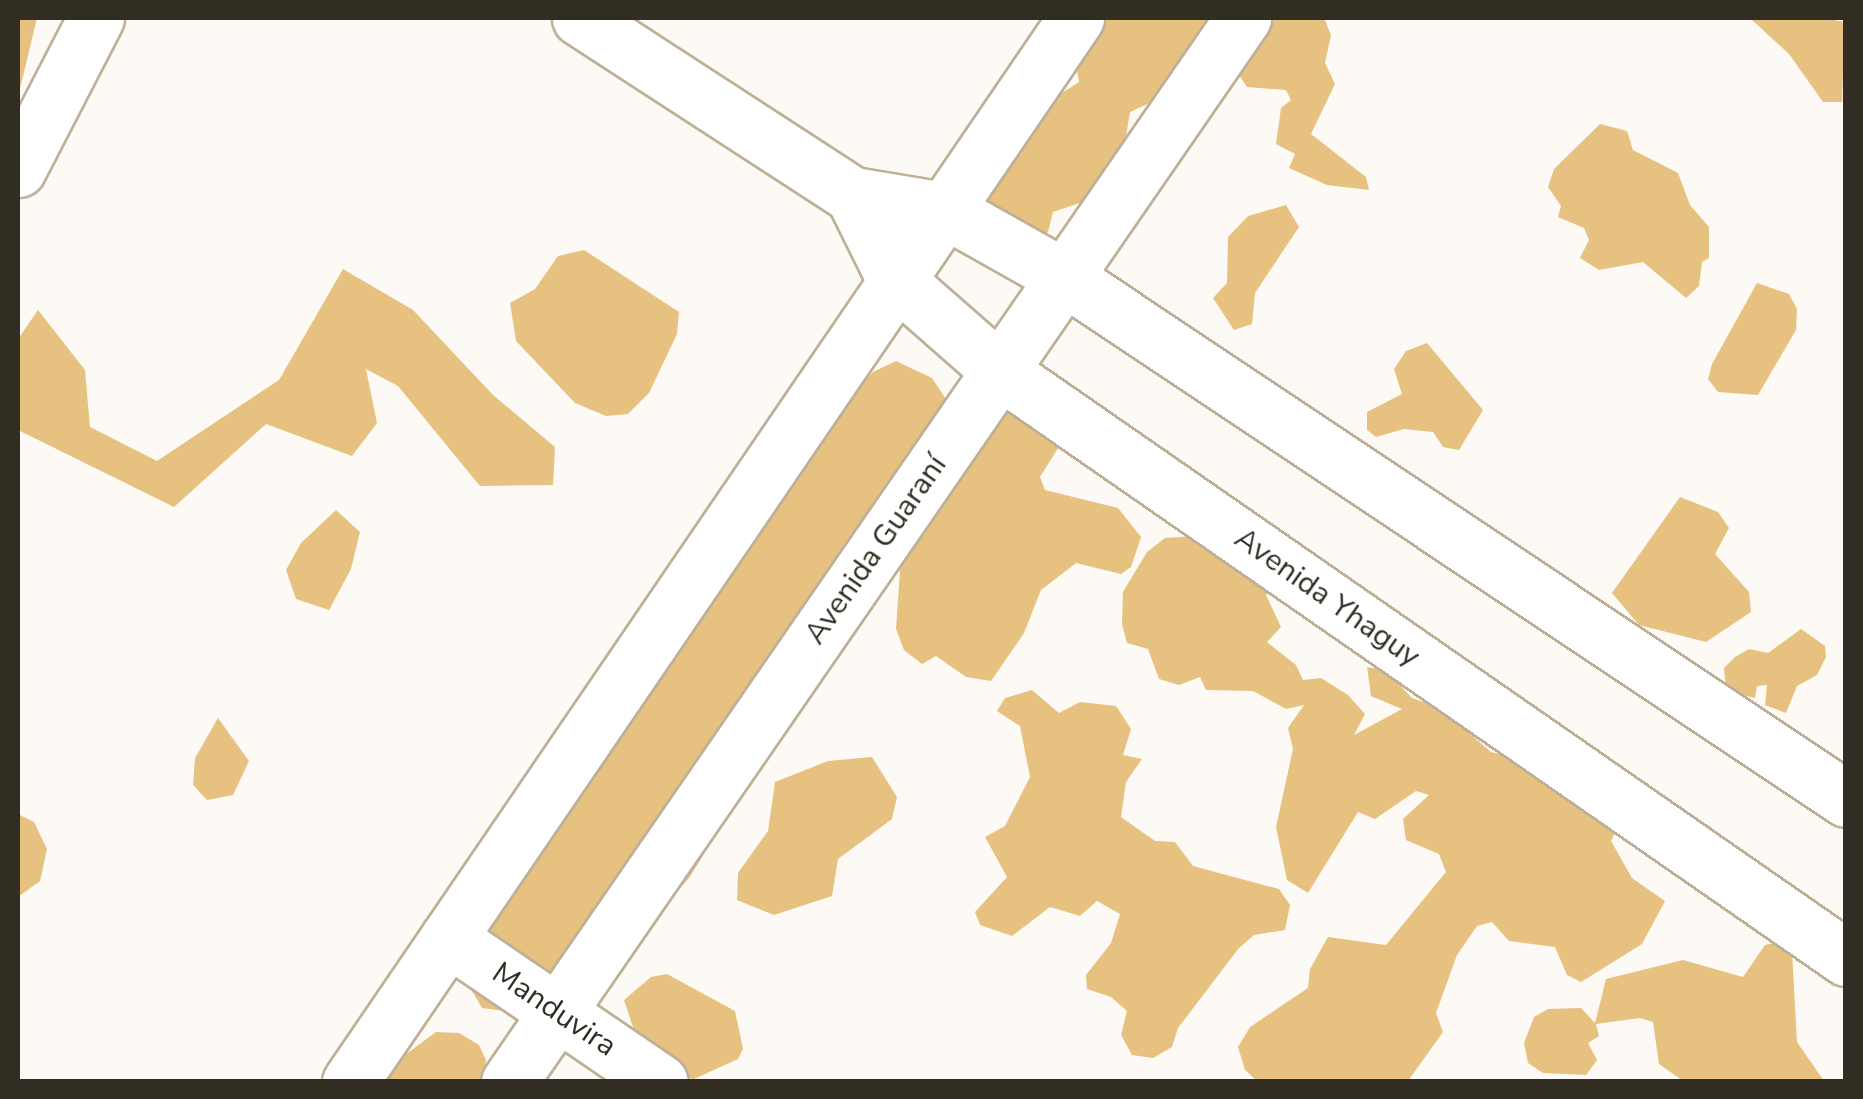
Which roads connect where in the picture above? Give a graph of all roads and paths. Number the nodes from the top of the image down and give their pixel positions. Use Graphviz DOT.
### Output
graph roads {
  1 [pos="96,18"];
  2 [pos="580,18"];
  3 [pos="1076,18"];
  4 [pos="1242,18"];
  5 [pos="21,154"];
  6 [pos="853,195"];
  7 [pos="944,210"];
  8 [pos="1064,277"];
  9 [pos="894,278"];
  10 [pos="1000,370"];
  11 [pos="1846,799"];
  12 [pos="448,938"];
  13 [pos="1846,958"];
  14 [pos="556,1013"];
  15 [pos="350,1082"];
  16 [pos="508,1082"];
  17 [pos="660,1082"];
  1 -- 5 [label="street"];
  2 -- 6 [label="street"];
  3 -- 7 [label="street"];
  4 -- 8 [label="street, Avenida Guaraní"];
  6 -- 7 [label="street"];
  6 -- 9 [label="street, Avenida Yhaguy"];
  7 -- 8 [label="street"];
  7 -- 9 [label="street"];
  8 -- 10 [label="street, Avenida Guaraní"];
  8 -- 11 [label="street"];
  9 -- 10 [label="street, Avenida Yhaguy"];
  9 -- 12 [label="street"];
  10 -- 13 [label="street, Avenida Yhaguy"];
  10 -- 14 [label="street, Avenida Guaraní"];
  12 -- 14 [label="street, Manduvira"];
  12 -- 15 [label="street"];
  14 -- 16 [label="street, Avenida Guaraní"];
  14 -- 17 [label="street, Manduvira"];
}
